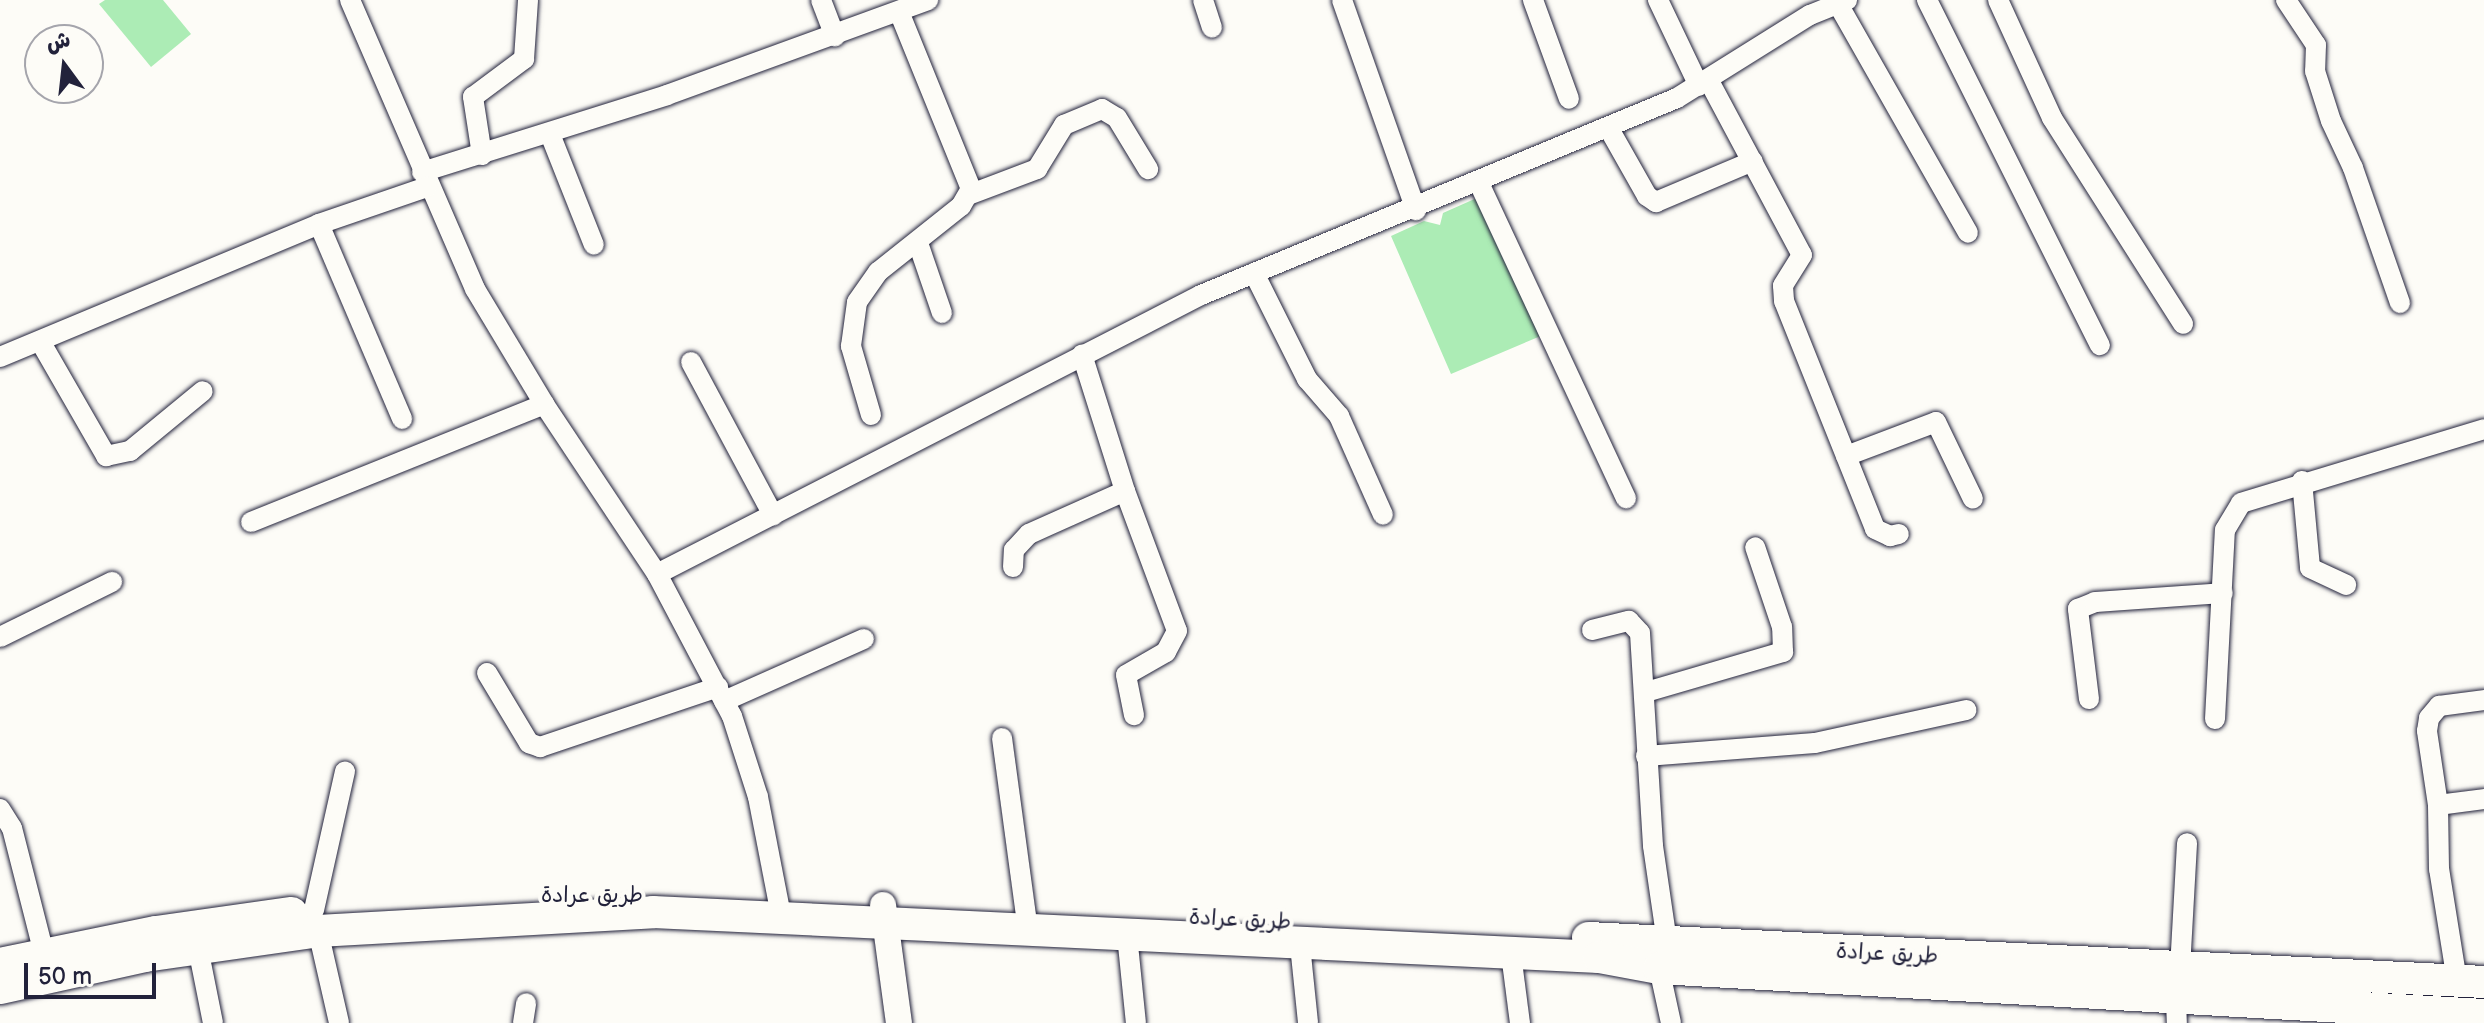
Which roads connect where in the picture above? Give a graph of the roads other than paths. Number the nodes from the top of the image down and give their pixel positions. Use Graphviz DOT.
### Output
graph roads {
  1 [pos="350,0"];
  2 [pos="528,0"];
  3 [pos="821,0"];
  4 [pos="928,0"];
  5 [pos="1203,0"];
  6 [pos="1342,0"];
  7 [pos="1533,0"];
  8 [pos="1658,0"];
  9 [pos="1927,0"];
  10 [pos="1998,0"];
  11 [pos="2286,0"];
  12 [pos="1842,2"];
  13 [pos="899,12"];
  14 [pos="1212,28"];
  15 [pos="835,36"];
  16 [pos="1704,83"];
  17 [pos="1569,99"];
  18 [pos="1608,127"];
  19 [pos="550,134"];
  20 [pos="482,155"];
  21 [pos="1753,161"];
  22 [pos="1148,169"];
  23 [pos="424,180"];
  24 [pos="1479,183"];
  25 [pos="971,194"];
  26 [pos="1416,210"];
  27 [pos="319,224"];
  28 [pos="1968,233"];
  29 [pos="918,243"];
  30 [pos="594,245"];
  31 [pos="1254,273"];
  32 [pos="2400,303"];
  33 [pos="942,313"];
  34 [pos="2183,324"];
  35 [pos="40,341"];
  36 [pos="2100,345"];
  37 [pos="1082,355"];
  38 [pos="0,357"];
  39 [pos="691,362"];
  40 [pos="203,391"];
  41 [pos="544,404"];
  42 [pos="871,415"];
  43 [pos="402,419"];
  44 [pos="2484,429"];
  45 [pos="1846,456"];
  46 [pos="2302,481"];
  47 [pos="1125,491"];
  48 [pos="1626,498"];
  49 [pos="1973,499"];
  50 [pos="773,515"];
  51 [pos="1383,515"];
  52 [pos="251,522"];
  53 [pos="1899,534"];
  54 [pos="1755,547"];
  55 [pos="1013,567"];
  56 [pos="657,574"];
  57 [pos="112,582"];
  58 [pos="2346,585"];
  59 [pos="2223,593"];
  60 [pos="1592,630"];
  61 [pos="0,637"];
  62 [pos="864,639"];
  63 [pos="487,673"];
  64 [pos="1646,692"];
  65 [pos="721,694"];
  66 [pos="2089,699"];
  67 [pos="2484,700"];
  68 [pos="1966,710"];
  69 [pos="1134,715"];
  70 [pos="2215,719"];
  71 [pos="1002,738"];
  72 [pos="1646,756"];
  73 [pos="345,771"];
  74 [pos="2484,799"];
  75 [pos="2438,805"];
  76 [pos="0,809"];
  77 [pos="2187,843"];
  78 [pos="780,908"];
  79 [pos="884,915"];
  80 [pos="1026,915"];
  81 [pos="316,921"];
  82 [pos="1127,935"];
  83 [pos="1300,945"];
  84 [pos="198,948"];
  85 [pos="44,954"];
  86 [pos="1511,954"];
  87 [pos="1663,955"];
  88 [pos="0,964"];
  89 [pos="2471,982"];
  90 [pos="0,988"];
  91 [pos="2296,991"];
  92 [pos="2177,997"];
  93 [pos="2248,1000"];
  94 [pos="2484,1015"];
  95 [pos="213,1023"];
  96 [pos="339,1023"];
  97 [pos="899,1023"];
  98 [pos="1136,1023"];
  99 [pos="1308,1023"];
  100 [pos="1520,1023"];
  101 [pos="1671,1023"];
  1 -- 23 [label="street"];
  2 -- 20 [label="street"];
  3 -- 15 [label="street"];
  4 -- 13 [label="street"];
  5 -- 14 [label="street"];
  6 -- 26 [label="street"];
  7 -- 17 [label="street"];
  8 -- 16 [label="street"];
  9 -- 36 [label="street"];
  10 -- 34 [label="street"];
  11 -- 32 [label="street"];
  12 -- 16 [label="street"];
  12 -- 28 [label="street"];
  13 -- 15 [label="street"];
  13 -- 25 [label="street"];
  15 -- 19 [label="street"];
  16 -- 18 [label="street"];
  16 -- 21 [label="street"];
  18 -- 21 [label="street"];
  18 -- 24 [label="street"];
  19 -- 20 [label="street"];
  19 -- 30 [label="street"];
  20 -- 23 [label="street"];
  21 -- 45 [label="street"];
  22 -- 25 [label="street"];
  23 -- 27 [label="street"];
  23 -- 41 [label="street"];
  24 -- 26 [label="street"];
  24 -- 48 [label="street"];
  25 -- 29 [label="street"];
  26 -- 31 [label="street"];
  27 -- 35 [label="street"];
  27 -- 43 [label="street"];
  29 -- 33 [label="street"];
  29 -- 42 [label="street"];
  31 -- 37 [label="street"];
  31 -- 51 [label="street"];
  35 -- 38 [label="street"];
  35 -- 40 [label="street"];
  37 -- 47 [label="street"];
  37 -- 50 [label="street"];
  39 -- 50 [label="street"];
  41 -- 52 [label="street"];
  41 -- 56 [label="street"];
  44 -- 46 [label="street"];
  45 -- 49 [label="street"];
  45 -- 53 [label="street"];
  46 -- 58 [label="street"];
  46 -- 59 [label="street"];
  47 -- 55 [label="street"];
  47 -- 69 [label="street"];
  50 -- 56 [label="street"];
  54 -- 64 [label="street"];
  56 -- 65 [label="street"];
  57 -- 61 [label="street"];
  59 -- 66 [label="street"];
  59 -- 70 [label="street"];
  60 -- 64 [label="street"];
  62 -- 65 [label="street"];
  63 -- 65 [label="street"];
  64 -- 72 [label="street"];
  65 -- 78 [label="street"];
  67 -- 75 [label="street"];
  68 -- 72 [label="street"];
  71 -- 80 [label="street"];
  72 -- 87 [label="street"];
  73 -- 81 [label="street"];
  74 -- 75 [label="street"];
  75 -- 89 [label="street"];
  76 -- 85 [label="street"];
  77 -- 92 [label="street"];
  78 -- 79 [label="main road, طريق عرادة"];
  78 -- 81 [label="main road, طريق عرادة"];
  79 -- 80 [label="main road, طريق عرادة"];
  79 -- 82 [label="main road, طريق عرادة"];
  79 -- 97 [label="street"];
  80 -- 87 [label="main road, طريق عرادة"];
  81 -- 84 [label="main road, طريق عرادة"];
  81 -- 85 [label="main road, طريق عرادة"];
  81 -- 96 [label="street"];
  82 -- 83 [label="main road, طريق عرادة"];
  82 -- 98 [label="street"];
  83 -- 86 [label="main road, طريق عرادة"];
  83 -- 99 [label="street"];
  84 -- 90 [label="main road, طريق عرادة"];
  84 -- 95 [label="street"];
  85 -- 88 [label="main road, طريق عرادة"];
  86 -- 87 [label="main road, طريق عرادة"];
  86 -- 100 [label="street"];
  87 -- 92 [label="main road, طريق عرادة"];
  87 -- 101 [label="street"];
  89 -- 91 [label="main road, طريق عرادة"];
  91 -- 93 [label="main road, طريق عرادة"];
  91 -- 94 [label="main road"];
  92 -- 93 [label="main road, طريق عرادة"];
}
